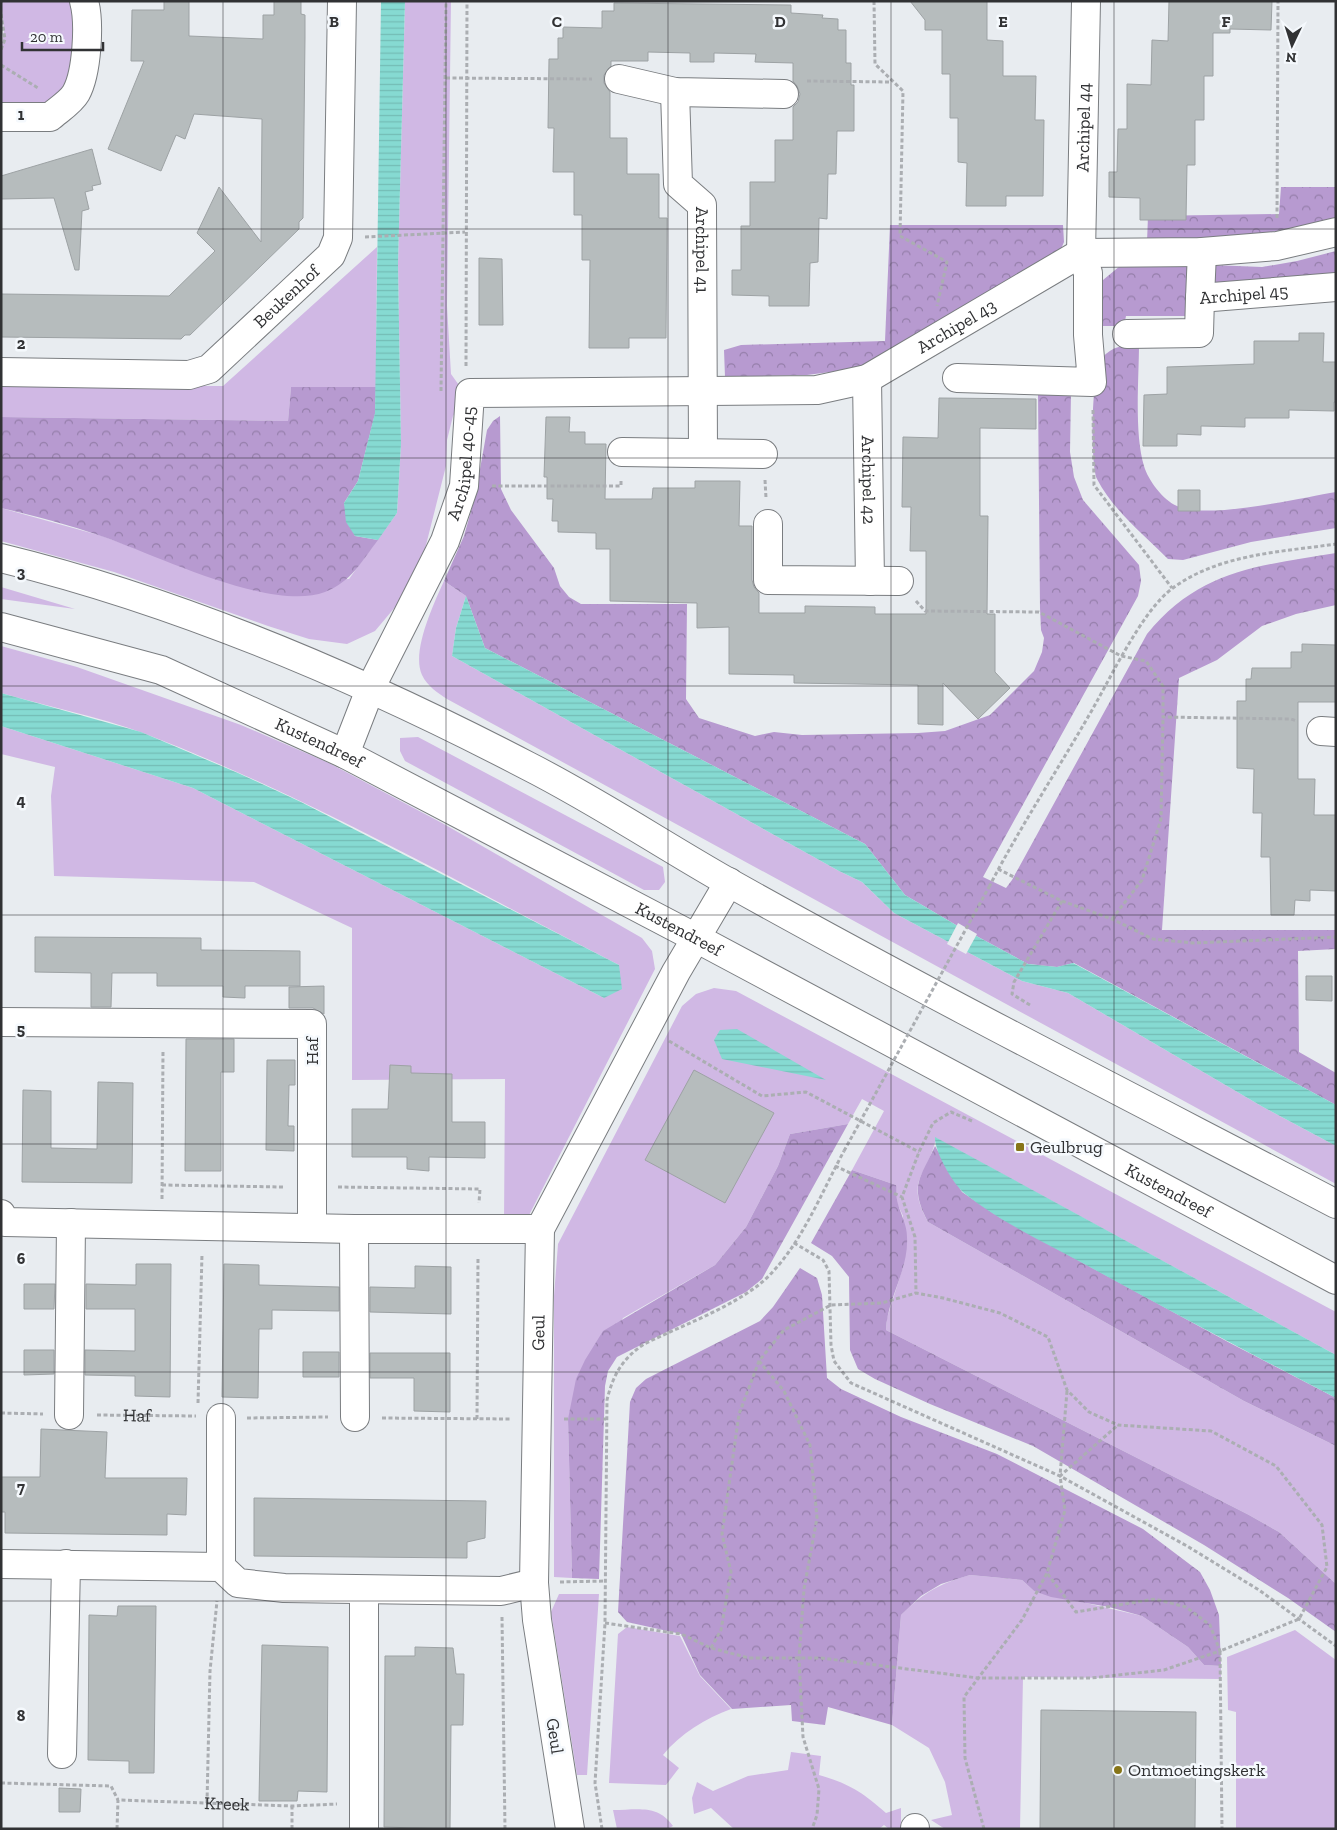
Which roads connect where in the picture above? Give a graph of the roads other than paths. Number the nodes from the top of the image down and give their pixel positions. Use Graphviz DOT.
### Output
graph roads {
  1 [pos="84,1"];
  2 [pos="342,1"];
  3 [pos="1086,1"];
  4 [pos="618,79"];
  5 [pos="675,92"];
  6 [pos="784,94"];
  7 [pos="1,116"];
  8 [pos="1336,232"];
  9 [pos="1202,252"];
  10 [pos="1081,253"];
  11 [pos="1336,287"];
  12 [pos="1200,298"];
  13 [pos="1126,334"];
  14 [pos="1,372"];
  15 [pos="957,378"];
  16 [pos="867,380"];
  17 [pos="705,390"];
  18 [pos="622,452"];
  19 [pos="704,453"];
  20 [pos="763,454"];
  21 [pos="768,524"];
  22 [pos="1,558"];
  23 [pos="870,581"];
  24 [pos="899,581"];
  25 [pos="1,627"];
  26 [pos="370,687"];
  27 [pos="345,754"];
  28 [pos="729,882"];
  29 [pos="696,938"];
  30 [pos="1,1022"];
  31 [pos="1336,1204"];
  32 [pos="1,1214"];
  33 [pos="72,1223"];
  34 [pos="312,1227"];
  35 [pos="540,1228"];
  36 [pos="354,1229"];
  37 [pos="1336,1280"];
  38 [pos="69,1415"];
  39 [pos="210,1417"];
  40 [pos="355,1417"];
  41 [pos="1,1564"];
  42 [pos="66,1564"];
  43 [pos="220,1567"];
  44 [pos="534,1582"];
  45 [pos="364,1590"];
  46 [pos="62,1754"];
  47 [pos="364,1816"];
  48 [pos="570,1829"];
  1 -- 7 [label="street"];
  2 -- 14 [label="street, Beukenhof"];
  3 -- 10 [label="street, Archipel 44"];
  4 -- 5 [label="street"];
  5 -- 6 [label="street"];
  5 -- 17 [label="street, Archipel 41"];
  8 -- 9 [label="street"];
  9 -- 10 [label="street"];
  9 -- 12 [label="street"];
  10 -- 15 [label="street, Archipel 44"];
  10 -- 16 [label="street, Archipel 43"];
  11 -- 12 [label="street, Archipel 45"];
  12 -- 13 [label="street, Archipel 45"];
  16 -- 17 [label="street, Archipel 43"];
  16 -- 23 [label="street, Archipel 42"];
  17 -- 19 [label="street, Archipel 41"];
  17 -- 26 [label="street, Archipel 40-45"];
  18 -- 19 [label="street"];
  19 -- 20 [label="street"];
  21 -- 23 [label="street"];
  22 -- 26 [label="street"];
  23 -- 24 [label="street"];
  25 -- 27 [label="street, Kustendreef"];
  26 -- 27 [label="street, Archipel 40-45"];
  26 -- 28 [label="street"];
  27 -- 29 [label="street, Kustendreef"];
  28 -- 29 [label="street, Geul"];
  28 -- 31 [label="street"];
  29 -- 35 [label="street, Geul"];
  29 -- 37 [label="street, Kustendreef"];
  30 -- 34 [label="street, Haf"];
  32 -- 33 [label="street"];
  33 -- 34 [label="street"];
  33 -- 38 [label="street"];
  34 -- 36 [label="street"];
  35 -- 36 [label="street"];
  35 -- 44 [label="street, Geul"];
  36 -- 40 [label="street"];
  39 -- 43 [label="street"];
  41 -- 42 [label="street"];
  42 -- 43 [label="street"];
  42 -- 46 [label="street"];
  43 -- 45 [label="street"];
  44 -- 45 [label="street"];
  44 -- 48 [label="street, Geul"];
  45 -- 47 [label="street"];
}
